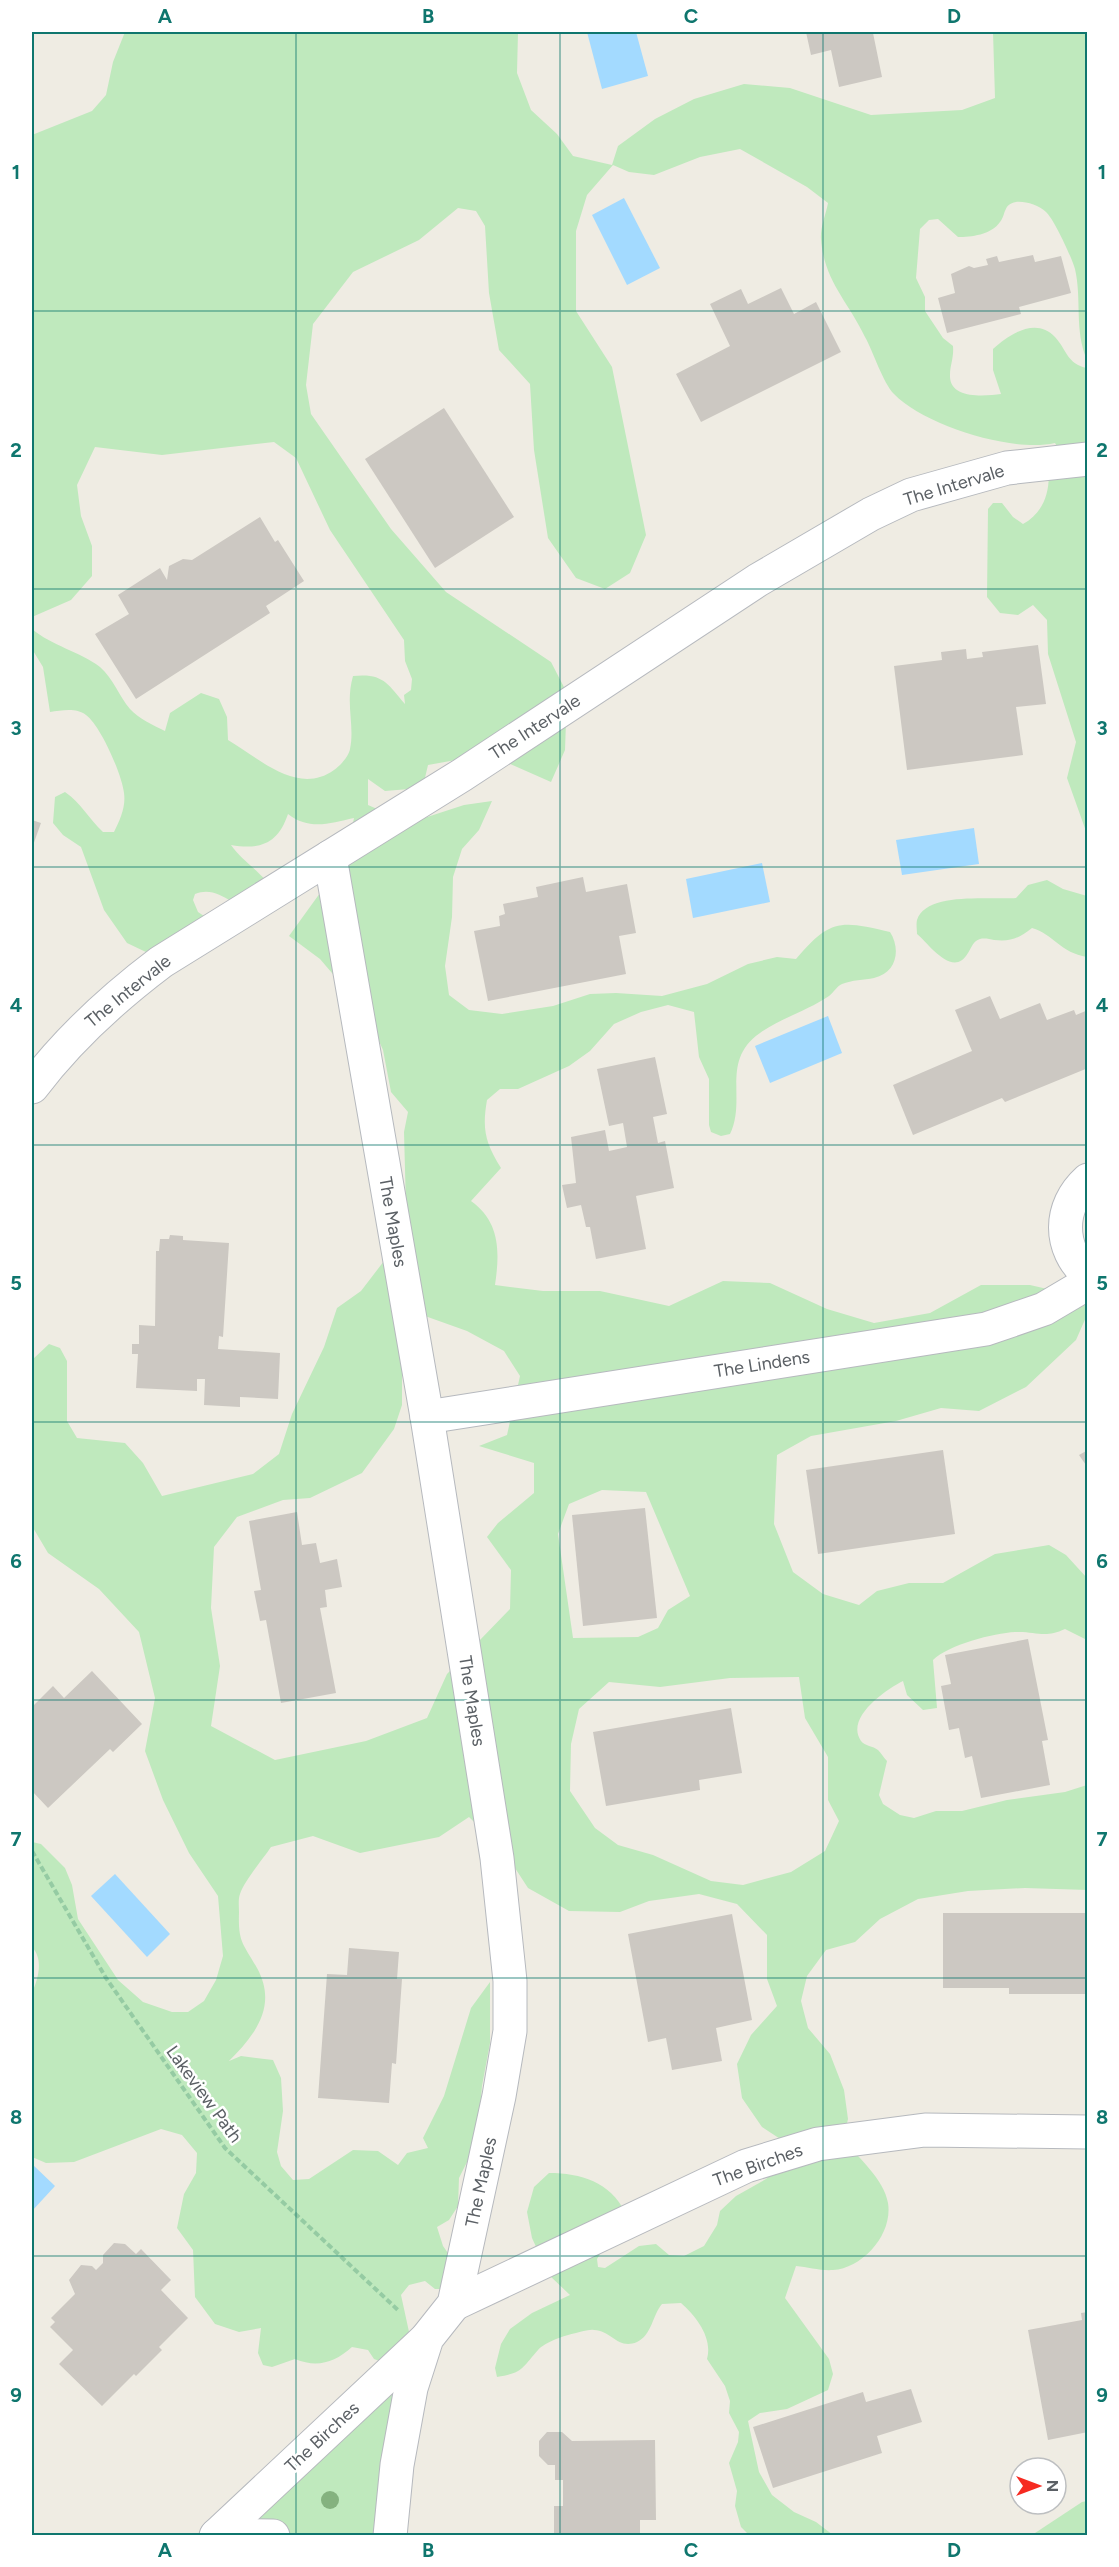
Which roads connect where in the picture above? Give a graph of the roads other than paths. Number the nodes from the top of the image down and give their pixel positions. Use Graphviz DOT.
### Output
graph roads {
  1 [pos="1088,459"];
  2 [pos="330,857"];
  3 [pos="32,1087"];
  4 [pos="1088,1180"];
  5 [pos="1088,1275"];
  6 [pos="1088,1283"];
  7 [pos="427,1417"];
  8 [pos="1088,2132"];
  9 [pos="454,2304"];
  10 [pos="428,2338"];
  11 [pos="216,2535"];
  12 [pos="273,2535"];
  13 [pos="390,2535"];
  1 -- 2 [label="street, The Intervale"];
  2 -- 3 [label="street, The Intervale"];
  2 -- 7 [label="street, The Maples"];
  4 -- 5 [label="street"];
  6 -- 7 [label="street, The Lindens"];
  7 -- 9 [label="street, The Maples"];
  8 -- 9 [label="street, The Birches"];
  9 -- 10 [label="street, The Maples"];
  10 -- 11 [label="street, The Birches"];
  10 -- 13 [label="street, The Maples"];
  11 -- 12 [label="street"];
}
